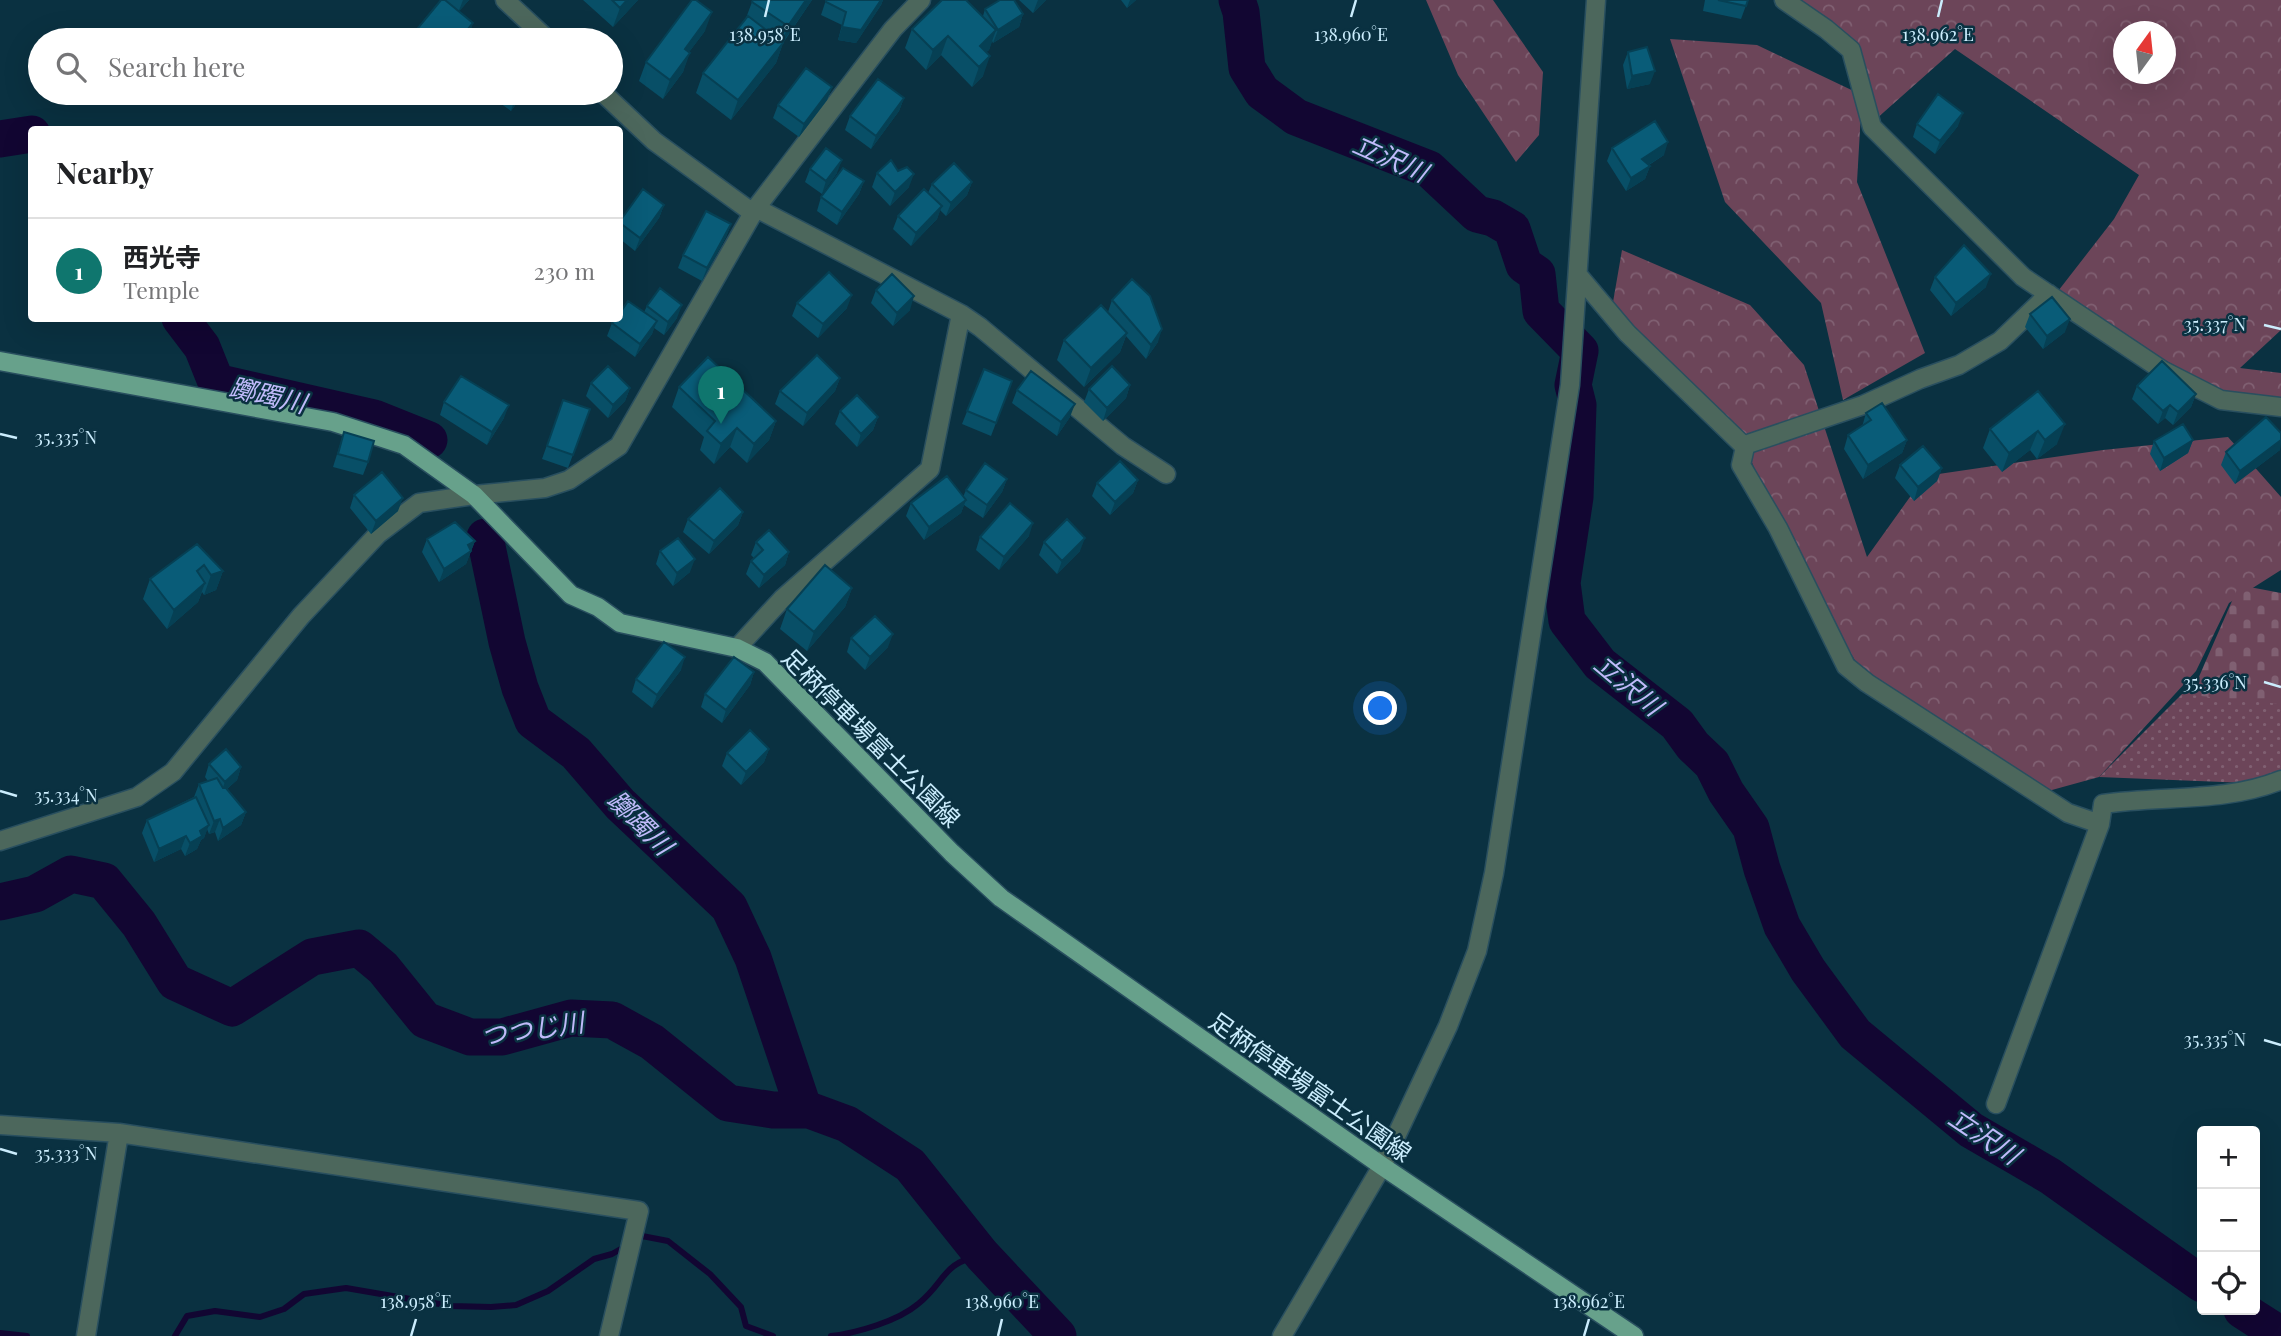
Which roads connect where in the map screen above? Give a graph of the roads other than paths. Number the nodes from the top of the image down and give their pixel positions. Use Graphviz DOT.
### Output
graph roads {
  1 [pos="505,0"];
  2 [pos="921,0"];
  3 [pos="1596,0"];
  4 [pos="1784,0"];
  5 [pos="535,28"];
  6 [pos="616,105"];
  7 [pos="755,211"];
  8 [pos="1577,275"];
  9 [pos="2049,293"];
  10 [pos="961,314"];
  11 [pos="0,361"];
  12 [pos="2281,407"];
  13 [pos="1745,447"];
  14 [pos="1166,474"];
  15 [pos="474,495"];
  16 [pos="737,648"];
  17 [pos="2281,780"];
  18 [pos="2100,824"];
  19 [pos="0,841"];
  20 [pos="1996,1104"];
  21 [pos="0,1125"];
  22 [pos="119,1133"];
  23 [pos="1382,1166"];
  24 [pos="86,1336"];
  25 [pos="609,1336"];
  26 [pos="1282,1336"];
  27 [pos="1634,1336"];
  1 -- 5 [label="street"];
  2 -- 7 [label="street"];
  3 -- 8 [label="street"];
  4 -- 9 [label="street"];
  6 -- 7 [label="street"];
  7 -- 10 [label="street"];
  7 -- 15 [label="street"];
  8 -- 13 [label="street"];
  8 -- 23 [label="street"];
  9 -- 12 [label="street"];
  9 -- 13 [label="street"];
  10 -- 14 [label="street"];
  10 -- 16 [label="street"];
  11 -- 15 [label="main road, 足柄停車場富士公園線"];
  13 -- 18 [label="street"];
  15 -- 16 [label="main road, 足柄停車場富士公園線"];
  15 -- 19 [label="street"];
  16 -- 23 [label="main road, 足柄停車場富士公園線"];
  17 -- 18 [label="street"];
  18 -- 20 [label="street"];
  21 -- 22 [label="street"];
  22 -- 24 [label="street"];
  22 -- 25 [label="street"];
  23 -- 26 [label="street"];
  23 -- 27 [label="main road, 足柄停車場富士公園線"];
}
